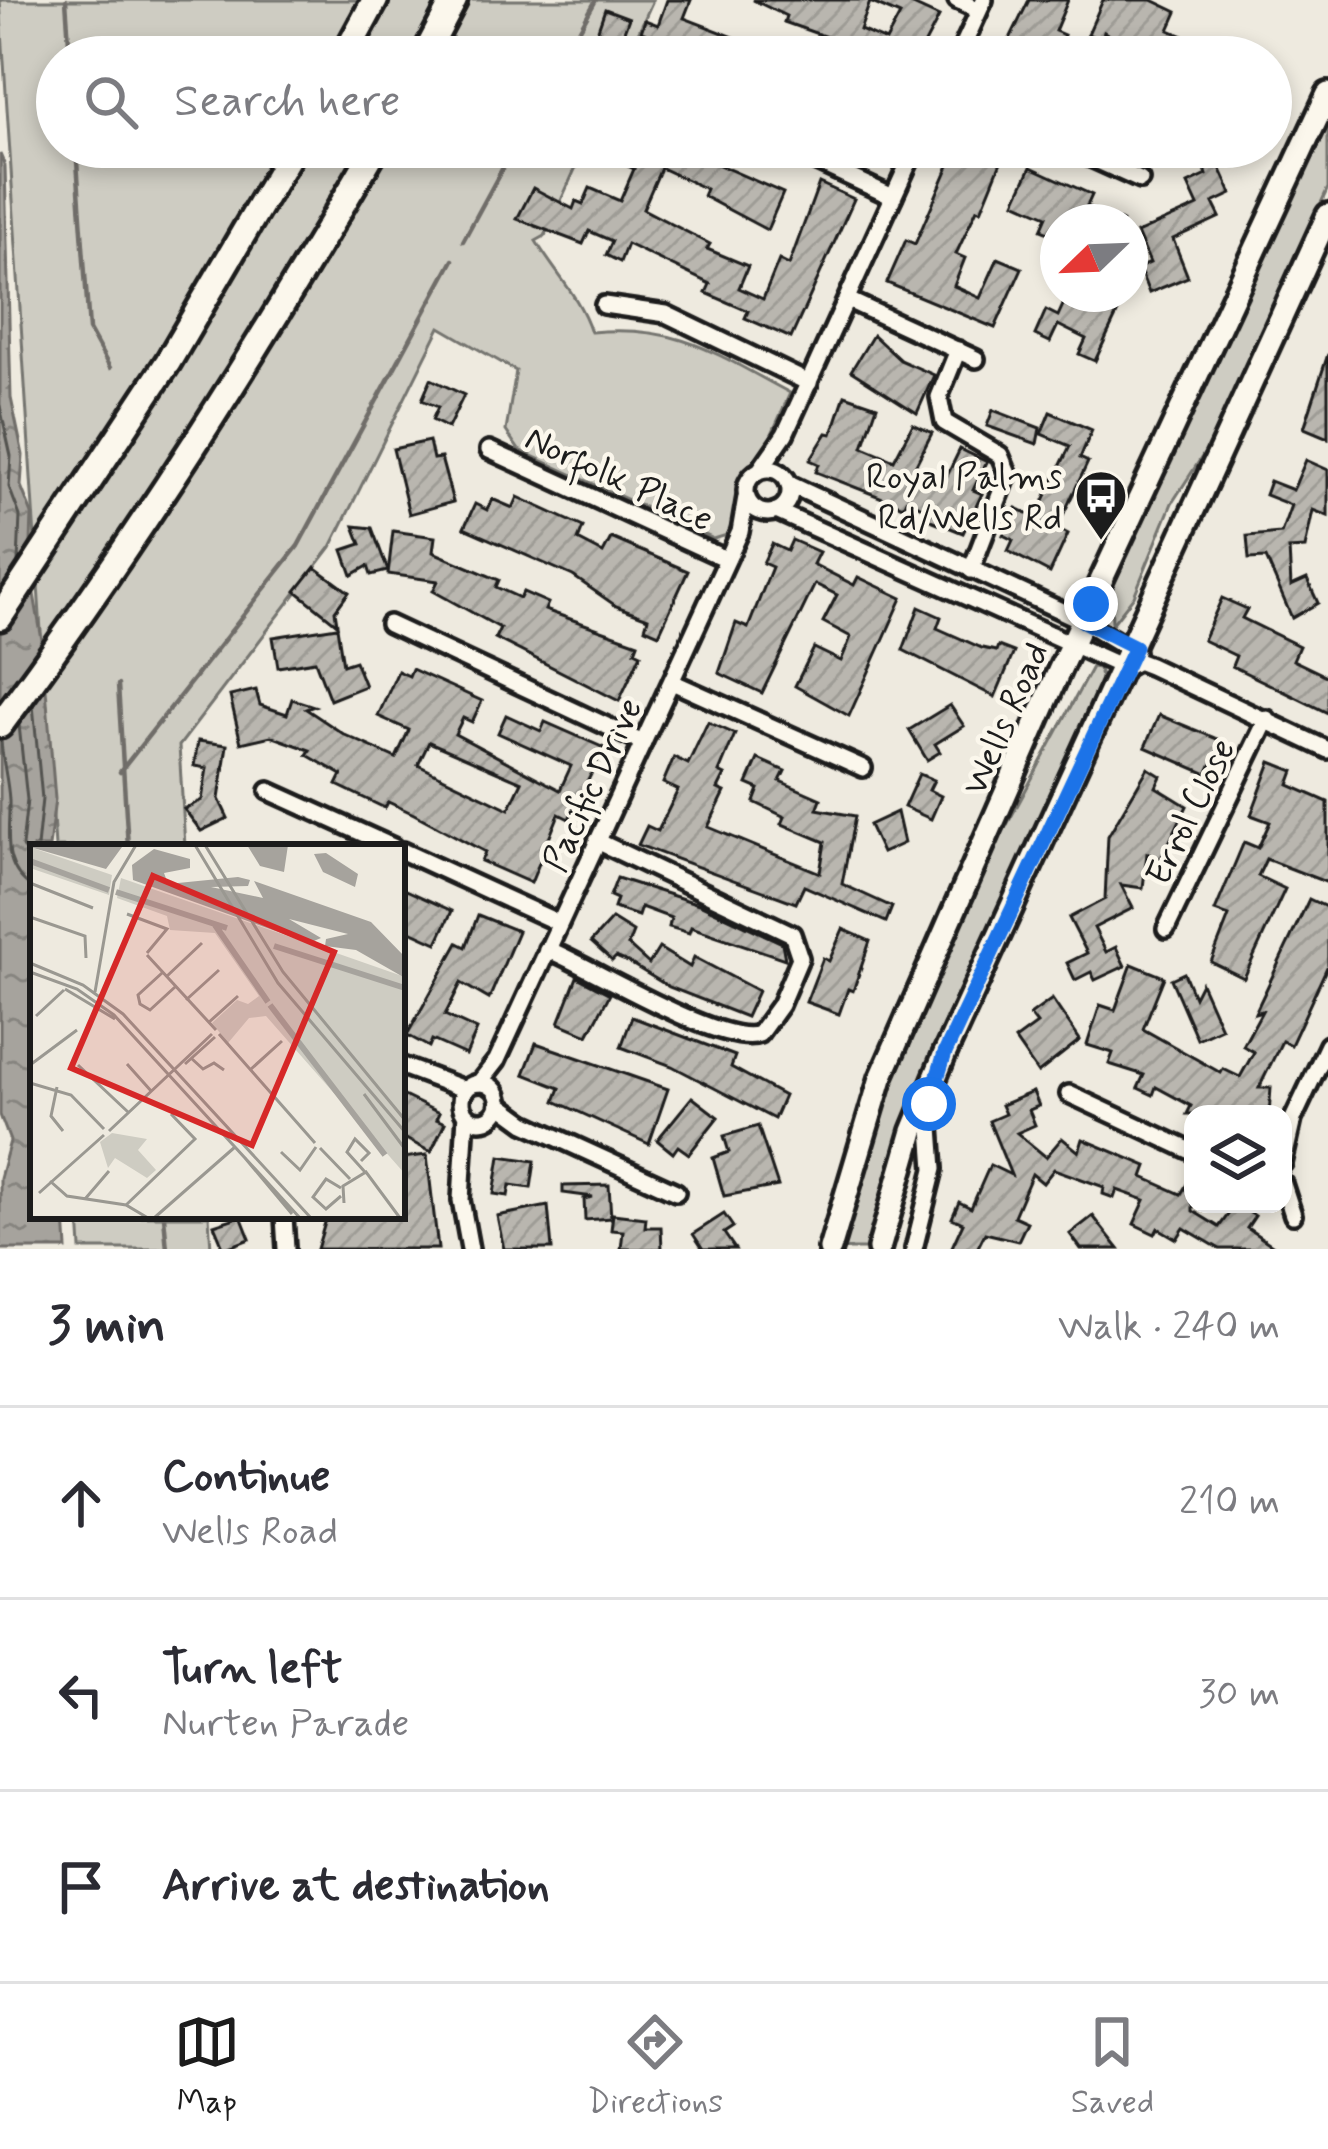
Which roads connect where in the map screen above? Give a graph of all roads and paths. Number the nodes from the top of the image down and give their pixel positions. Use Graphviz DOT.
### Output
graph roads {
  1 [pos="375,0"];
  2 [pos="454,0"];
  3 [pos="957,0"];
  4 [pos="982,5"];
  5 [pos="355,36"];
  6 [pos="435,36"];
  7 [pos="968,36"];
  8 [pos="1328,94"];
  9 [pos="282,168"];
  10 [pos="363,168"];
  11 [pos="830,168"];
  12 [pos="906,168"];
  13 [pos="1113,168"];
  14 [pos="1140,180"];
  15 [pos="893,197"];
  16 [pos="1328,215"];
  17 [pos="848,300"];
  18 [pos="604,305"];
  19 [pos="958,350"];
  20 [pos="976,358"];
  21 [pos="809,383"];
  22 [pos="785,434"];
  23 [pos="489,450"];
  24 [pos="760,470"];
  25 [pos="786,479"];
  26 [pos="746,496"];
  27 [pos="771,512"];
  28 [pos="740,532"];
  29 [pos="893,534"];
  30 [pos="881,558"];
  31 [pos="726,559"];
  32 [pos="971,570"];
  33 [pos="0,617"];
  34 [pos="1083,621"];
  35 [pos="388,624"];
  36 [pos="1072,644"];
  37 [pos="1132,658"];
  38 [pos="672,682"];
  39 [pos="1267,719"];
  40 [pos="0,725"];
  41 [pos="643,743"];
  42 [pos="1328,750"];
  43 [pos="863,768"];
  44 [pos="269,791"];
  45 [pos="597,841"];
  46 [pos="386,844"];
  47 [pos="405,852"];
  48 [pos="560,923"];
  49 [pos="1166,929"];
  50 [pos="547,949"];
  51 [pos="1328,1045"];
  52 [pos="405,1067"];
  53 [pos="929,1090"];
  54 [pos="1069,1094"];
  55 [pos="480,1102"];
  56 [pos="1292,1123"];
  57 [pos="1184,1148"];
  58 [pos="676,1192"];
  59 [pos="1292,1212"];
  60 [pos="1293,1215"];
  61 [pos="284,1219"];
  62 [pos="286,1249"];
  63 [pos="470,1249"];
  64 [pos="830,1249"];
  65 [pos="879,1249"];
  66 [pos="914,1249"];
  1 -- 5 [label="highway"];
  2 -- 6 [label="highway"];
  3 -- 4 [label="street"];
  4 -- 7 [label="street"];
  8 -- 34 [label="main road, Wells Road"];
  9 -- 33 [label="highway"];
  10 -- 40 [label="highway"];
  11 -- 15 [label="street"];
  12 -- 15 [label="street"];
  13 -- 14 [label="street"];
  15 -- 17 [label="street"];
  16 -- 37 [label="main road"];
  17 -- 19 [label="street"];
  17 -- 21 [label="street"];
  18 -- 21 [label="street"];
  19 -- 20 [label="street"];
  19 -- 32 [label="street"];
  21 -- 22 [label="street"];
  22 -- 24 [label="street"];
  22 -- 25 [label="street"];
  23 -- 31 [label="street, Norfolk Place"];
  24 -- 25 [label="street"];
  24 -- 26 [label="street"];
  25 -- 27 [label="street"];
  25 -- 29 [label="street"];
  26 -- 27 [label="street"];
  26 -- 28 [label="street, Pacific Drive"];
  27 -- 28 [label="street, Pacific Drive"];
  27 -- 30 [label="street"];
  28 -- 31 [label="street, Pacific Drive"];
  29 -- 30 [label="street"];
  29 -- 32 [label="street"];
  30 -- 36 [label="street"];
  31 -- 38 [label="street, Pacific Drive"];
  32 -- 34 [label="street"];
  34 -- 36 [label="main road, Wells Road"];
  34 -- 37 [label="street"];
  35 -- 41 [label="street"];
  36 -- 37 [label="street"];
  36 -- 64 [label="main road, Wells Road"];
  37 -- 39 [label="street"];
  37 -- 53 [label="main road"];
  38 -- 41 [label="street, Pacific Drive"];
  38 -- 43 [label="street"];
  39 -- 42 [label="street"];
  39 -- 49 [label="street, Errol Close"];
  41 -- 45 [label="street, Pacific Drive"];
  44 -- 46 [label="street"];
  45 -- 48 [label="street, Pacific Drive"];
  45 -- 50 [label="street"];
  47 -- 48 [label="street"];
  48 -- 50 [label="street, Pacific Drive"];
  50 -- 55 [label="street, Pacific Drive"];
  51 -- 56 [label="street"];
  52 -- 55 [label="street"];
  53 -- 65 [label="main road"];
  53 -- 66 [label="street"];
  54 -- 57 [label="street"];
  55 -- 58 [label="street"];
  55 -- 63 [label="street, Pacific Drive"];
  59 -- 60 [label="street"];
  61 -- 62 [label="street"];
}
